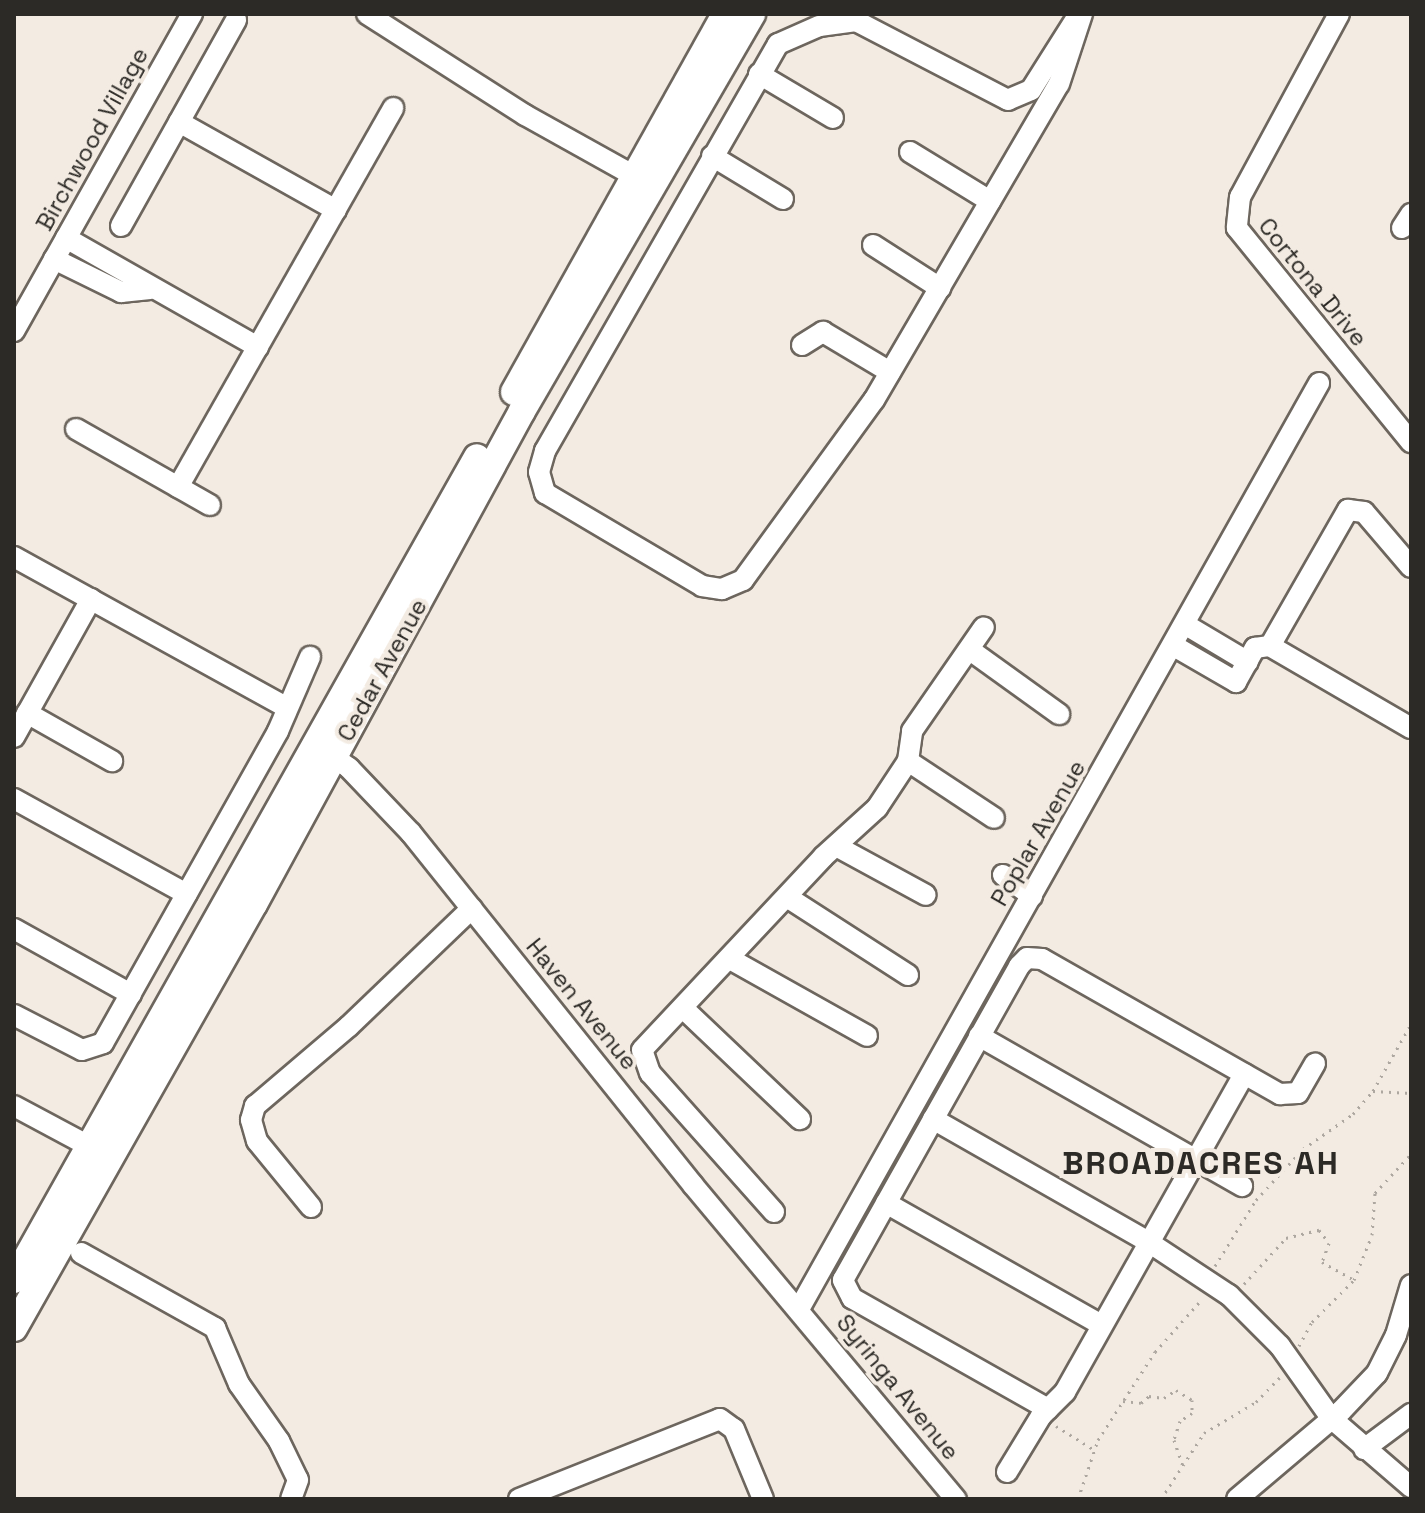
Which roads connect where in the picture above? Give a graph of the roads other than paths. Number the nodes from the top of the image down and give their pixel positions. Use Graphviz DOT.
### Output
graph roads {
  1 [pos="192,14"];
  2 [pos="367,14"];
  3 [pos="725,14"];
  4 [pos="752,14"];
  5 [pos="1080,14"];
  6 [pos="1339,14"];
  7 [pos="236,20"];
  8 [pos="759,74"];
  9 [pos="393,108"];
  10 [pos="833,118"];
  11 [pos="179,122"];
  12 [pos="910,152"];
  13 [pos="712,156"];
  14 [pos="644,182"];
  15 [pos="783,199"];
  16 [pos="990,201"];
  17 [pos="336,210"];
  18 [pos="121,226"];
  19 [pos="66,238"];
  20 [pos="873,245"];
  21 [pos="54,259"];
  22 [pos="940,288"];
  23 [pos="150,289"];
  24 [pos="14,331"];
  25 [pos="802,345"];
  26 [pos="258,347"];
  27 [pos="890,372"];
  28 [pos="1319,383"];
  29 [pos="76,429"];
  30 [pos="1411,442"];
  31 [pos="178,487"];
  32 [pos="210,505"];
  33 [pos="14,557"];
  34 [pos="1411,567"];
  35 [pos="91,599"];
  36 [pos="1186,625"];
  37 [pos="984,627"];
  38 [pos="1174,646"];
  39 [pos="1270,646"];
  40 [pos="970,650"];
  41 [pos="310,657"];
  42 [pos="1248,662"];
  43 [pos="286,707"];
  44 [pos="27,713"];
  45 [pos="1059,714"];
  46 [pos="1411,728"];
  47 [pos="14,737"];
  48 [pos="324,750"];
  49 [pos="112,761"];
  50 [pos="908,761"];
  51 [pos="14,799"];
  52 [pos="994,818"];
  53 [pos="836,846"];
  54 [pos="1003,875"];
  55 [pos="187,894"];
  56 [pos="926,895"];
  57 [pos="1032,896"];
  58 [pos="787,897"];
  59 [pos="472,908"];
  60 [pos="14,929"];
  61 [pos="730,959"];
  62 [pos="908,975"];
  63 [pos="131,994"];
  64 [pos="684,1009"];
  65 [pos="14,1015"];
  66 [pos="867,1036"];
  67 [pos="979,1036"];
  68 [pos="1315,1063"];
  69 [pos="1244,1074"];
  70 [pos="14,1106"];
  71 [pos="800,1119"];
  72 [pos="933,1119"];
  73 [pos="100,1152"];
  74 [pos="1197,1161"];
  75 [pos="1242,1186"];
  76 [pos="886,1203"];
  77 [pos="311,1207"];
  78 [pos="774,1212"];
  79 [pos="1150,1243"];
  80 [pos="81,1253"];
  81 [pos="14,1280"];
  82 [pos="1411,1285"];
  83 [pos="799,1309"];
  84 [pos="1102,1325"];
  85 [pos="14,1328"];
  86 [pos="1048,1409"];
  87 [pos="1411,1414"];
  88 [pos="1331,1418"];
  89 [pos="1364,1449"];
  90 [pos="1007,1472"];
  91 [pos="1411,1487"];
  92 [pos="291,1499"];
  93 [pos="519,1499"];
  94 [pos="763,1499"];
  95 [pos="956,1499"];
  96 [pos="1237,1499"];
  1 -- 19 [label="street, Birchwood Village"];
  2 -- 14 [label="street"];
  3 -- 14 [label="main road, Cedar Avenue"];
  4 -- 14 [label="main road, Cedar Avenue"];
  5 -- 8 [label="street"];
  5 -- 16 [label="street"];
  6 -- 30 [label="street, Cortona Drive"];
  7 -- 11 [label="street"];
  8 -- 10 [label="street"];
  8 -- 13 [label="street"];
  9 -- 17 [label="street"];
  11 -- 17 [label="street"];
  11 -- 18 [label="street"];
  12 -- 16 [label="street"];
  13 -- 15 [label="street"];
  13 -- 27 [label="street"];
  14 -- 48 [label="main road, Cedar Avenue"];
  16 -- 22 [label="street"];
  17 -- 26 [label="street"];
  19 -- 21 [label="street, Birchwood Village"];
  19 -- 23 [label="street"];
  20 -- 22 [label="street"];
  21 -- 23 [label="street"];
  21 -- 24 [label="street, Birchwood Village"];
  22 -- 27 [label="street"];
  23 -- 26 [label="street"];
  25 -- 27 [label="street"];
  26 -- 31 [label="street"];
  28 -- 36 [label="street, Poplar Avenue"];
  29 -- 31 [label="street"];
  31 -- 32 [label="street"];
  33 -- 35 [label="street"];
  34 -- 39 [label="street"];
  35 -- 43 [label="street"];
  35 -- 44 [label="street"];
  36 -- 38 [label="street, Poplar Avenue"];
  36 -- 42 [label="street"];
  37 -- 40 [label="street"];
  38 -- 42 [label="street"];
  38 -- 57 [label="street, Poplar Avenue"];
  39 -- 42 [label="street"];
  39 -- 46 [label="street"];
  40 -- 45 [label="street"];
  40 -- 50 [label="street"];
  41 -- 43 [label="street"];
  43 -- 55 [label="street"];
  44 -- 47 [label="street"];
  44 -- 49 [label="street"];
  48 -- 59 [label="street, Haven Avenue"];
  48 -- 73 [label="main road, Cedar Avenue"];
  50 -- 52 [label="street"];
  50 -- 53 [label="street"];
  51 -- 55 [label="street"];
  53 -- 56 [label="street"];
  53 -- 58 [label="street"];
  54 -- 57 [label="street"];
  55 -- 63 [label="street"];
  57 -- 83 [label="street, Poplar Avenue"];
  58 -- 61 [label="street"];
  58 -- 62 [label="street"];
  59 -- 77 [label="street"];
  59 -- 83 [label="street, Haven Avenue"];
  60 -- 63 [label="street"];
  61 -- 64 [label="street"];
  61 -- 66 [label="street"];
  63 -- 65 [label="street"];
  64 -- 71 [label="street"];
  64 -- 78 [label="street"];
  67 -- 69 [label="street"];
  67 -- 72 [label="street"];
  67 -- 74 [label="street"];
  68 -- 69 [label="street"];
  69 -- 74 [label="street"];
  70 -- 73 [label="street"];
  72 -- 76 [label="street"];
  72 -- 79 [label="street"];
  73 -- 81 [label="main road, Cedar Avenue"];
  73 -- 85 [label="main road, Cedar Avenue"];
  74 -- 75 [label="street"];
  74 -- 79 [label="street"];
  76 -- 84 [label="street"];
  76 -- 86 [label="street"];
  79 -- 84 [label="street"];
  79 -- 88 [label="street"];
  80 -- 92 [label="street"];
  82 -- 88 [label="street"];
  83 -- 95 [label="street, Syringa Avenue"];
  84 -- 86 [label="street"];
  86 -- 90 [label="street"];
  87 -- 89 [label="street"];
  88 -- 89 [label="street"];
  88 -- 96 [label="street"];
  89 -- 91 [label="street"];
  93 -- 94 [label="street"];
}
